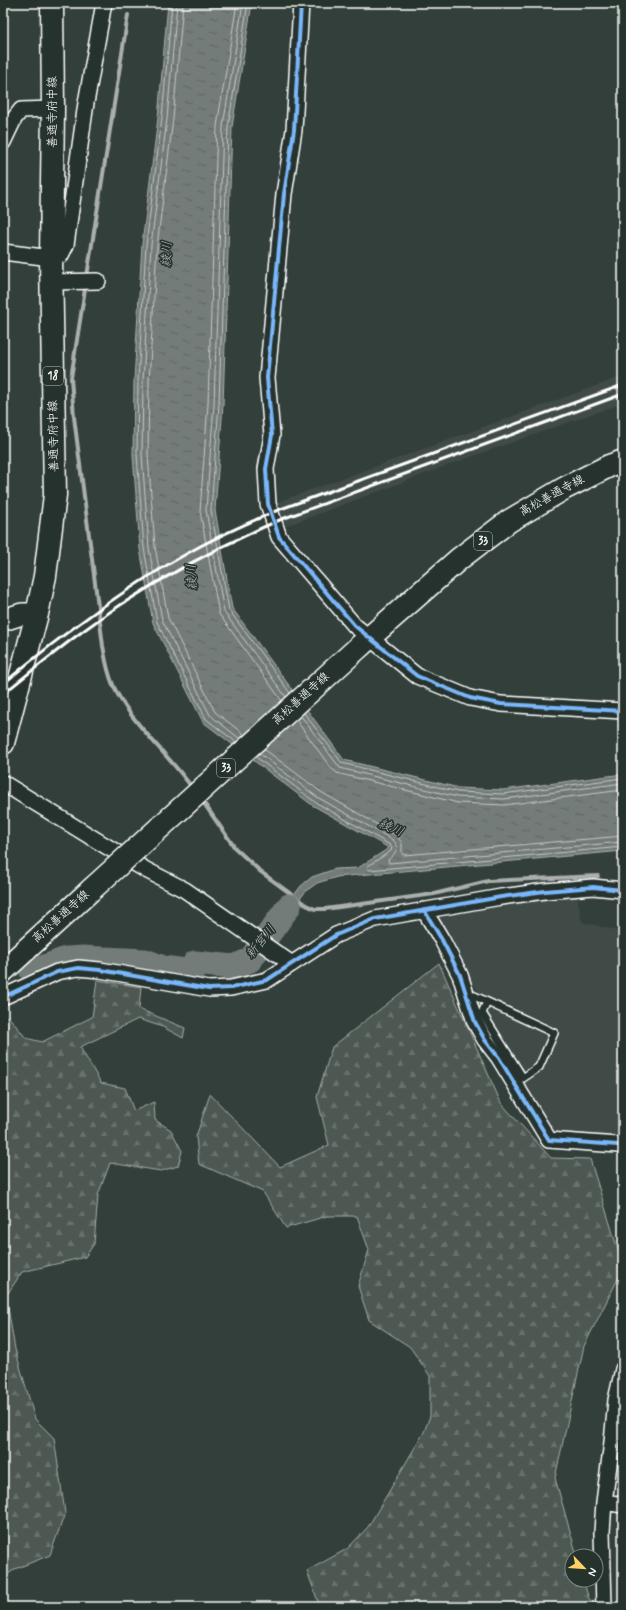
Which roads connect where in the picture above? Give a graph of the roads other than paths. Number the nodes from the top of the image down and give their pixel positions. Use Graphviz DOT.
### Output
graph roads {
  1 [pos="52,3"];
  2 [pos="104,3"];
  3 [pos="300,3"];
  4 [pos="53,109"];
  5 [pos="3,142"];
  6 [pos="3,252"];
  7 [pos="51,258"];
  8 [pos="52,282"];
  9 [pos="89,282"];
  10 [pos="623,461"];
  11 [pos="37,614"];
  12 [pos="3,620"];
  13 [pos="365,642"];
  14 [pos="623,711"];
  15 [pos="3,743"];
  16 [pos="3,783"];
  17 [pos="623,890"];
  18 [pos="424,910"];
  19 [pos="292,964"];
  20 [pos="3,971"];
  21 [pos="466,992"];
  22 [pos="3,997"];
  23 [pos="487,1002"];
  24 [pos="623,1147"];
  25 [pos="623,1369"];
  26 [pos="604,1502"];
  27 [pos="623,1505"];
  28 [pos="604,1607"];
  1 -- 4 [label="main road, 善通寺府中線 / 18"];
  2 -- 7 [label="street"];
  3 -- 13 [label="street"];
  4 -- 5 [label="street"];
  4 -- 7 [label="main road, 善通寺府中線 / 18"];
  6 -- 7 [label="street"];
  7 -- 8 [label="main road, 善通寺府中線 / 18"];
  8 -- 9 [label="street"];
  8 -- 11 [label="main road, 善通寺府中線 / 18"];
  10 -- 13 [label="main road, 高松善通寺線 / 33"];
  11 -- 12 [label="street"];
  11 -- 15 [label="main road, 善通寺府中線 / 18"];
  13 -- 14 [label="street"];
  13 -- 20 [label="main road, 高松善通寺線 / 33, bridge"];
  16 -- 19 [label="street"];
  17 -- 18 [label="street"];
  18 -- 19 [label="street"];
  18 -- 21 [label="street"];
  19 -- 22 [label="street"];
  21 -- 23 [label="lane"];
  21 -- 24 [label="street"];
  23 -- 23 [label="lane"];
  25 -- 26 [label="street"];
  26 -- 27 [label="street"];
  26 -- 28 [label="street"];
}
